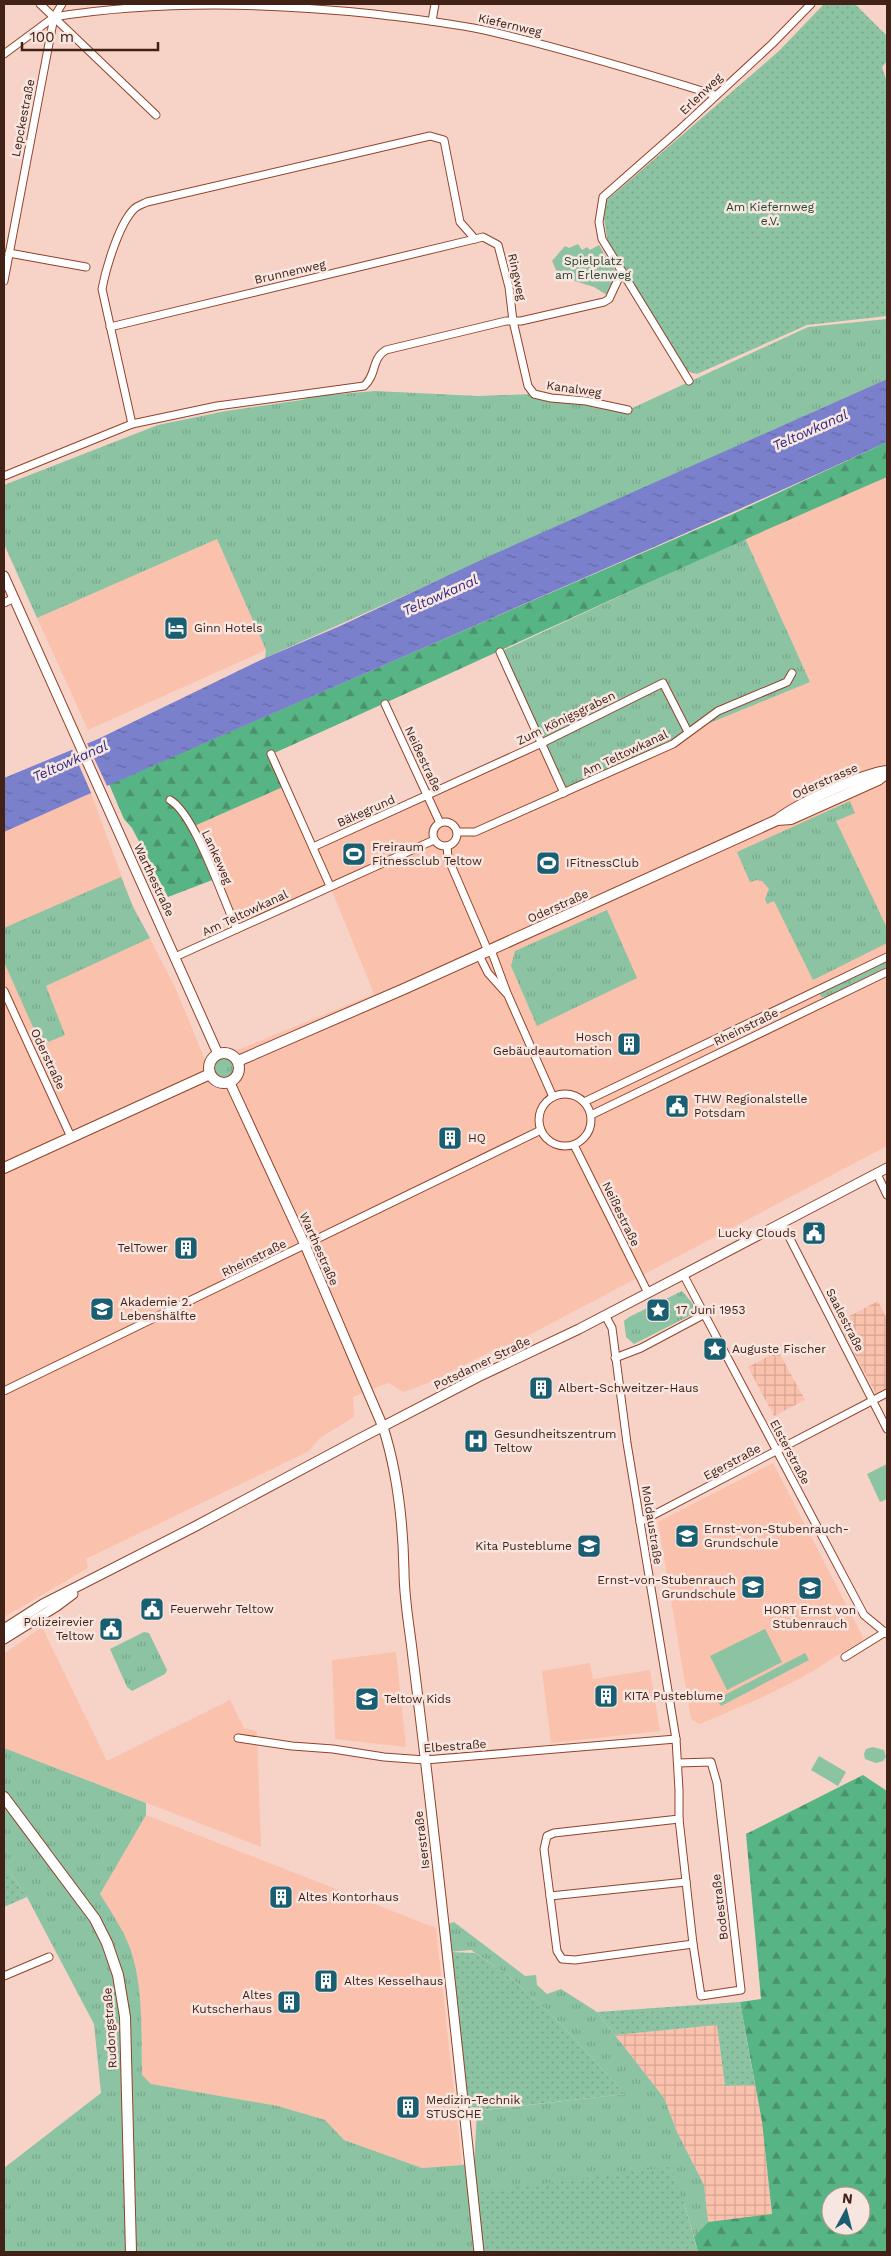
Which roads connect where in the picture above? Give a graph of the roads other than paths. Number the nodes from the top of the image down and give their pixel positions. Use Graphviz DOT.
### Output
graph roads {
  1 [pos="40,4"];
  2 [pos="62,4"];
  3 [pos="435,4"];
  4 [pos="811,4"];
  5 [pos="54,17"];
  6 [pos="432,21"];
  7 [pos="4,54"];
  8 [pos="715,95"];
  9 [pos="156,115"];
  10 [pos="475,239"];
  11 [pos="9,253"];
  12 [pos="86,268"];
  13 [pos="622,271"];
  14 [pos="4,281"];
  15 [pos="513,321"];
  16 [pos="110,327"];
  17 [pos="689,381"];
  18 [pos="628,410"];
  19 [pos="132,424"];
  20 [pos="4,476"];
  21 [pos="4,576"];
  22 [pos="14,598"];
  23 [pos="4,603"];
  24 [pos="500,652"];
  25 [pos="792,673"];
  26 [pos="385,704"];
  27 [pos="688,732"];
  28 [pos="542,743"];
  29 [pos="271,754"];
  30 [pos="887,772"];
  31 [pos="564,793"];
  32 [pos="428,796"];
  33 [pos="170,800"];
  34 [pos="440,823"];
  35 [pos="457,832"];
  36 [pos="434,840"];
  37 [pos="447,846"];
  38 [pos="313,847"];
  39 [pos="330,886"];
  40 [pos="237,929"];
  41 [pos="486,952"];
  42 [pos="175,957"];
  43 [pos="887,957"];
  44 [pos="887,972"];
  45 [pos="4,991"];
  46 [pos="507,993"];
  47 [pos="806,996"];
  48 [pos="812,1008"];
  49 [pos="218,1054"];
  50 [pos="684,1054"];
  51 [pos="238,1061"];
  52 [pos="690,1067"];
  53 [pos="210,1074"];
  54 [pos="230,1083"];
  55 [pos="553,1097"];
  56 [pos="584,1102"];
  57 [pos="591,1114"];
  58 [pos="541,1130"];
  59 [pos="71,1137"];
  60 [pos="574,1144"];
  61 [pos="4,1168"];
  62 [pos="887,1168"];
  63 [pos="877,1174"];
  64 [pos="887,1195"];
  65 [pos="782,1223"];
  66 [pos="305,1245"];
  67 [pos="683,1274"];
  68 [pos="648,1293"];
  69 [pos="705,1314"];
  70 [pos="605,1316"];
  71 [pos="615,1358"];
  72 [pos="4,1391"];
  73 [pos="887,1393"];
  74 [pos="873,1400"];
  75 [pos="383,1427"];
  76 [pos="887,1429"];
  77 [pos="776,1451"];
  78 [pos="640,1522"];
  79 [pos="88,1581"];
  80 [pos="4,1629"];
  81 [pos="887,1633"];
  82 [pos="4,1639"];
  83 [pos="845,1657"];
  84 [pos="238,1738"];
  85 [pos="676,1739"];
  86 [pos="425,1760"];
  87 [pos="678,1763"];
  88 [pos="4,1798"];
  89 [pos="678,1819"];
  90 [pos="686,1882"];
  91 [pos="550,1896"];
  92 [pos="693,1944"];
  93 [pos="49,1957"];
  94 [pos="4,1976"];
  95 [pos="131,2252"];
  96 [pos="480,2252"];
  1 -- 5 [label="street"];
  2 -- 5 [label="street"];
  3 -- 6 [label="street"];
  4 -- 8 [label="street, Erlenweg"];
  5 -- 6 [label="street, Kiefernweg"];
  5 -- 7 [label="street"];
  5 -- 9 [label="street"];
  5 -- 11 [label="street, Lepckestraße"];
  6 -- 8 [label="street, Kiefernweg"];
  8 -- 13 [label="street, Erlenweg"];
  10 -- 15 [label="street, Ringweg"];
  10 -- 16 [label="street, Brunnenweg"];
  10 -- 16 [label="street"];
  11 -- 12 [label="street"];
  11 -- 14 [label="street, Lepckestraße"];
  13 -- 15 [label="street"];
  13 -- 17 [label="street"];
  15 -- 18 [label="street, Kanalweg"];
  15 -- 19 [label="street"];
  16 -- 19 [label="street"];
  19 -- 20 [label="street"];
  21 -- 22 [label="street"];
  22 -- 23 [label="street"];
  22 -- 42 [label="street, Warthestraße"];
  24 -- 28 [label="street"];
  25 -- 27 [label="street, Am Teltowkanal"];
  26 -- 32 [label="street, Neißestraße"];
  27 -- 28 [label="street, Zum Königsgraben"];
  27 -- 31 [label="street, Am Teltowkanal"];
  28 -- 31 [label="street"];
  28 -- 32 [label="street, Zum Königsgraben"];
  29 -- 38 [label="street"];
  30 -- 41 [label="main road, Oderstraße"];
  31 -- 35 [label="street, Am Teltowkanal"];
  32 -- 34 [label="street, Neißestraße"];
  32 -- 38 [label="street, Bäkegrund"];
  33 -- 40 [label="street, Lankeweg"];
  34 -- 35 [label="street"];
  34 -- 36 [label="street"];
  35 -- 37 [label="street"];
  36 -- 37 [label="street"];
  36 -- 39 [label="street, Am Teltowkanal"];
  37 -- 41 [label="street"];
  38 -- 39 [label="street"];
  39 -- 40 [label="street, Am Teltowkanal"];
  40 -- 42 [label="street, Am Teltowkanal"];
  41 -- 46 [label="street"];
  41 -- 46 [label="street"];
  41 -- 51 [label="main road, Oderstraße"];
  42 -- 49 [label="street, Warthestraße"];
  43 -- 47 [label="street, Rheinstraße"];
  44 -- 48 [label="street, Rheinstraße"];
  45 -- 59 [label="street, Oderstraße"];
  46 -- 55 [label="street"];
  47 -- 48 [label="street"];
  47 -- 50 [label="street, Rheinstraße"];
  48 -- 52 [label="street, Rheinstraße"];
  49 -- 51 [label="main road"];
  49 -- 53 [label="main road"];
  50 -- 52 [label="street"];
  50 -- 56 [label="street, Rheinstraße"];
  51 -- 54 [label="main road"];
  52 -- 57 [label="street, Rheinstraße"];
  53 -- 54 [label="main road"];
  53 -- 59 [label="main road"];
  54 -- 66 [label="street, Warthestraße"];
  55 -- 56 [label="street"];
  55 -- 58 [label="street"];
  56 -- 57 [label="street"];
  57 -- 60 [label="street"];
  58 -- 60 [label="street"];
  58 -- 66 [label="street, Rheinstraße"];
  59 -- 61 [label="main road"];
  60 -- 68 [label="street, Neißestraße"];
  62 -- 63 [label="street, Potsdamer Straße"];
  63 -- 64 [label="street"];
  63 -- 65 [label="street, Potsdamer Straße"];
  65 -- 67 [label="street, Potsdamer Straße"];
  65 -- 74 [label="street, Saalestraße"];
  66 -- 72 [label="street, Rheinstraße"];
  66 -- 75 [label="street, Warthestraße"];
  67 -- 68 [label="street, Potsdamer Straße"];
  67 -- 69 [label="street, Elsterstraße"];
  68 -- 70 [label="street, Potsdamer Straße"];
  69 -- 71 [label="street"];
  69 -- 77 [label="street, Elsterstraße"];
  70 -- 71 [label="street, Moldaustraße"];
  70 -- 75 [label="street, Potsdamer Straße"];
  71 -- 78 [label="street, Moldaustraße"];
  73 -- 74 [label="street, Egerstraße"];
  74 -- 76 [label="street, Saalestraße"];
  74 -- 77 [label="street, Egerstraße"];
  75 -- 79 [label="street, Potsdamer Straße"];
  75 -- 86 [label="street, Iserstraße"];
  77 -- 78 [label="street, Egerstraße"];
  77 -- 81 [label="street, Elsterstraße"];
  78 -- 85 [label="street, Moldaustraße"];
  79 -- 80 [label="street, Potsdamer Straße"];
  79 -- 82 [label="street, Potsdamer Straße"];
  81 -- 83 [label="street"];
  84 -- 86 [label="street, Elbestraße"];
  85 -- 86 [label="street, Elbestraße"];
  85 -- 87 [label="street, Bodestraße"];
  86 -- 96 [label="street, Iserstraße"];
  87 -- 89 [label="street, Bodestraße"];
  87 -- 92 [label="street, Bodestraße"];
  88 -- 95 [label="main road, Rudongstraße"];
  89 -- 90 [label="street, Bodestraße"];
  89 -- 91 [label="street"];
  90 -- 91 [label="street"];
  90 -- 92 [label="street, Bodestraße"];
  91 -- 92 [label="street"];
  93 -- 94 [label="street"];
}
